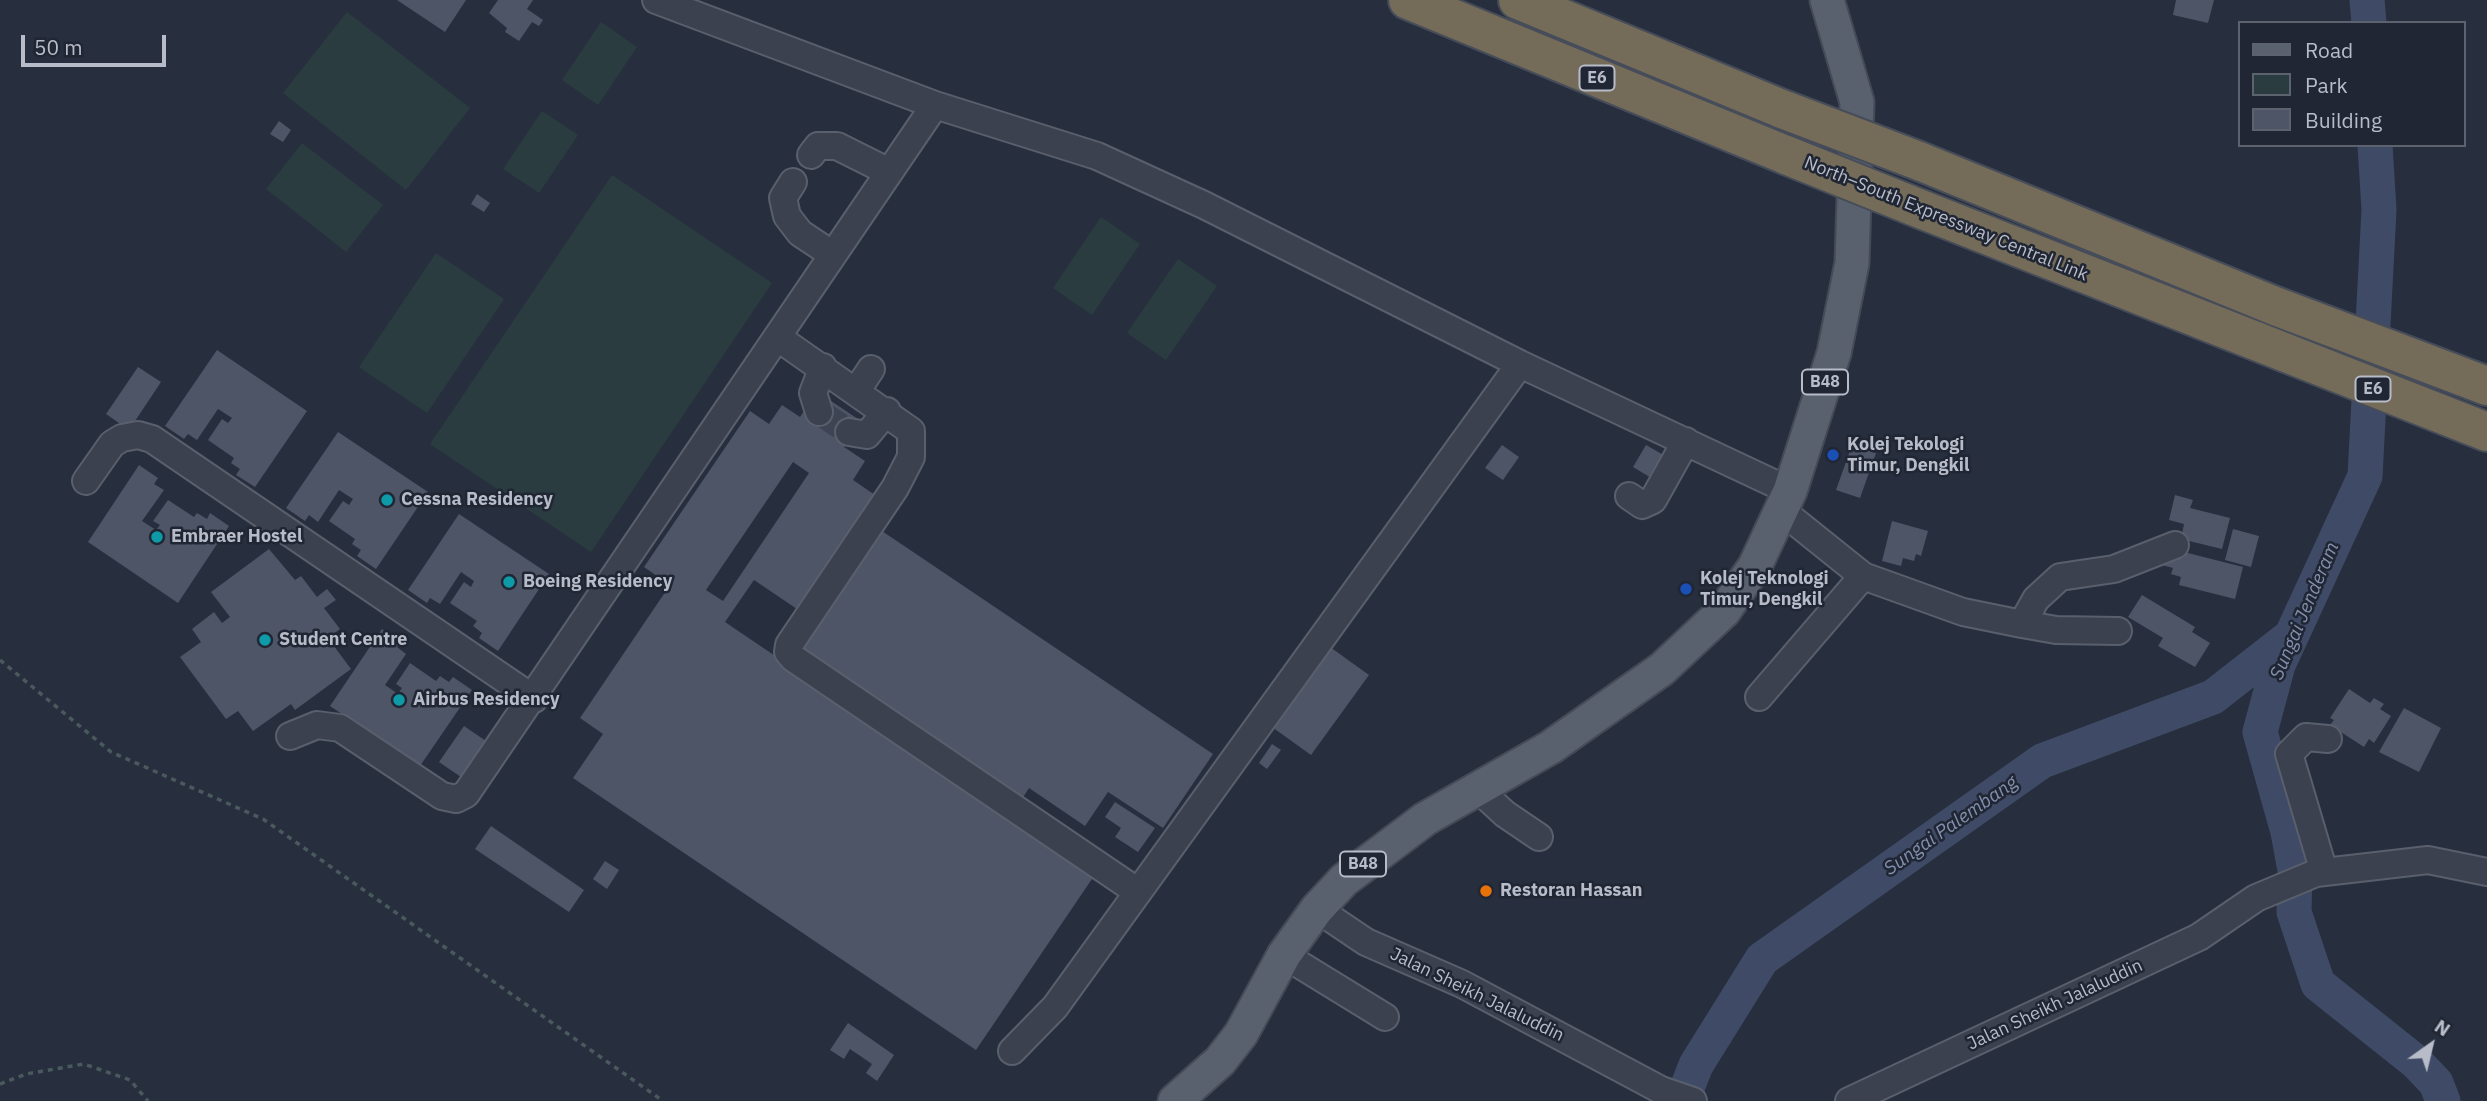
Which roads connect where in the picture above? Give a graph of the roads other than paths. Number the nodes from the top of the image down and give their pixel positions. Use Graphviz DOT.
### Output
graph roads {
  1 [pos="656,0"];
  2 [pos="1408,0"];
  3 [pos="1518,0"];
  4 [pos="1827,0"];
  5 [pos="935,104"];
  6 [pos="814,150"];
  7 [pos="889,172"];
  8 [pos="788,190"];
  9 [pos="833,255"];
  10 [pos="777,337"];
  11 [pos="1520,364"];
  12 [pos="823,368"];
  13 [pos="2480,384"];
  14 [pos="887,411"];
  15 [pos="819,412"];
  16 [pos="2480,430"];
  17 [pos="854,434"];
  18 [pos="1686,441"];
  19 [pos="86,481"];
  20 [pos="1629,496"];
  21 [pos="1786,501"];
  22 [pos="2175,545"];
  23 [pos="1863,576"];
  24 [pos="2022,624"];
  25 [pos="2118,631"];
  26 [pos="1759,697"];
  27 [pos="534,699"];
  28 [pos="290,736"];
  29 [pos="2328,739"];
  30 [pos="1479,790"];
  31 [pos="1539,837"];
  32 [pos="2320,872"];
  33 [pos="2487,872"];
  34 [pos="1138,892"];
  35 [pos="1317,909"];
  36 [pos="1284,955"];
  37 [pos="1384,1017"];
  38 [pos="1012,1051"];
  39 [pos="1672,1097"];
  40 [pos="1175,1101"];
  41 [pos="1849,1101"];
  1 -- 5 [label="street"];
  2 -- 16 [label="highway, North–South Expressway Central Link / E6, bridge"];
  3 -- 13 [label="highway, E6, bridge"];
  4 -- 21 [label="main road, B48"];
  5 -- 7 [label="street"];
  5 -- 11 [label="street"];
  6 -- 7 [label="street"];
  7 -- 9 [label="street"];
  8 -- 9 [label="street"];
  9 -- 10 [label="street"];
  10 -- 12 [label="street"];
  10 -- 27 [label="street"];
  11 -- 18 [label="street"];
  11 -- 34 [label="street"];
  12 -- 14 [label="street"];
  12 -- 15 [label="street"];
  14 -- 17 [label="street"];
  14 -- 34 [label="street"];
  18 -- 20 [label="street"];
  18 -- 21 [label="street"];
  19 -- 27 [label="street"];
  21 -- 23 [label="street"];
  21 -- 30 [label="main road, B48"];
  22 -- 24 [label="street"];
  23 -- 24 [label="street"];
  23 -- 26 [label="street"];
  24 -- 25 [label="street"];
  27 -- 28 [label="street"];
  29 -- 32 [label="street"];
  30 -- 31 [label="street"];
  30 -- 35 [label="main road, B48"];
  32 -- 33 [label="street, Jalan Sheikh Jalaluddin"];
  32 -- 41 [label="street, Jalan Sheikh Jalaluddin"];
  34 -- 38 [label="street"];
  35 -- 36 [label="main road, B48"];
  35 -- 39 [label="street, Jalan Sheikh Jalaluddin"];
  36 -- 37 [label="street"];
  36 -- 40 [label="main road, B48"];
}
